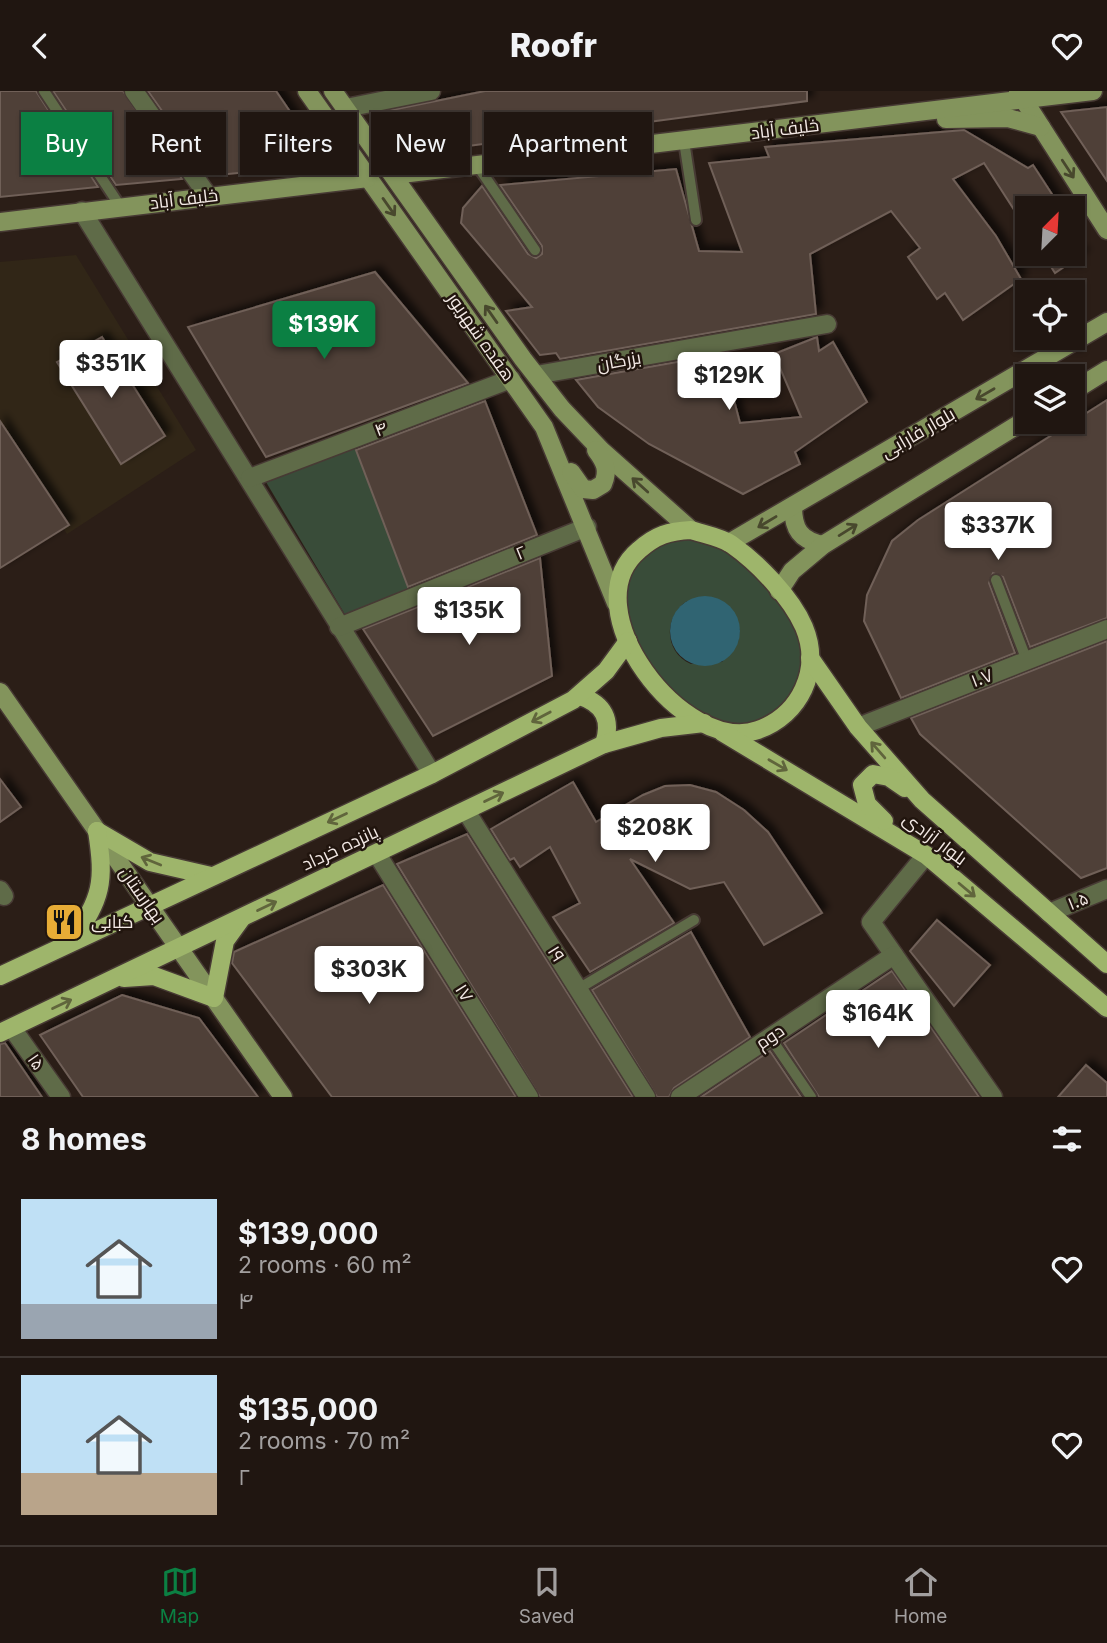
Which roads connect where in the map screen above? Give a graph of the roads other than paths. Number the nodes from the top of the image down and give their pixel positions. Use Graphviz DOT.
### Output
graph roads {
  1 [pos="44,91"];
  2 [pos="134,91"];
  3 [pos="307,91"];
  4 [pos="333,91"];
  5 [pos="431,91"];
  6 [pos="1044,91"];
  7 [pos="1093,91"];
  8 [pos="1021,95"];
  9 [pos="346,108"];
  10 [pos="899,114"];
  11 [pos="1041,127"];
  12 [pos="684,141"];
  13 [pos="371,144"];
  14 [pos="477,165"];
  15 [pos="470,166"];
  16 [pos="393,175"];
  17 [pos="368,178"];
  18 [pos="208,196"];
  19 [pos="120,206"];
  20 [pos="82,211"];
  21 [pos="696,221"];
  22 [pos="0,222"];
  23 [pos="1107,230"];
  24 [pos="535,250"];
  25 [pos="1107,323"];
  26 [pos="827,324"];
  27 [pos="1107,370"];
  28 [pos="536,375"];
  29 [pos="511,379"];
  30 [pos="1085,384"];
  31 [pos="1015,426"];
  32 [pos="544,427"];
  33 [pos="586,434"];
  34 [pos="250,478"];
  35 [pos="793,506"];
  36 [pos="587,527"];
  37 [pos="691,530"];
  38 [pos="729,543"];
  39 [pos="822,545"];
  40 [pos="996,579"];
  41 [pos="779,591"];
  42 [pos="616,603"];
  43 [pos="339,627"];
  44 [pos="1107,629"];
  45 [pos="628,641"];
  46 [pos="810,658"];
  47 [pos="1027,661"];
  48 [pos="0,692"];
  49 [pos="580,696"];
  50 [pos="711,727"];
  51 [pos="858,727"];
  52 [pos="604,744"];
  53 [pos="432,774"];
  54 [pos="922,800"];
  55 [pos="466,811"];
  56 [pos="97,831"];
  57 [pos="900,837"];
  58 [pos="377,854"];
  59 [pos="926,855"];
  60 [pos="211,876"];
  61 [pos="1107,889"];
  62 [pos="149,905"];
  63 [pos="1049,913"];
  64 [pos="242,918"];
  65 [pos="694,920"];
  66 [pos="72,941"];
  67 [pos="179,948"];
  68 [pos="894,955"];
  69 [pos="1107,964"];
  70 [pos="0,976"];
  71 [pos="111,981"];
  72 [pos="578,989"];
  73 [pos="214,998"];
  74 [pos="1107,1008"];
  75 [pos="6,1031"];
  76 [pos="770,1037"];
  77 [pos="61,1097"];
  78 [pos="283,1097"];
  79 [pos="529,1097"];
  80 [pos="646,1097"];
  81 [pos="680,1097"];
  82 [pos="811,1097"];
  83 [pos="993,1097"];
  1 -- 19 [label="lane"];
  2 -- 18 [label="street"];
  3 -- 17 [label="main road, هفده شهریور"];
  4 -- 9 [label="main road, هفده شهریور"];
  5 -- 9 [label="street"];
  6 -- 8 [label="street"];
  7 -- 8 [label="main road, خلیف آباد"];
  8 -- 10 [label="main road, خلیف آباد"];
  8 -- 11 [label="main road"];
  9 -- 13 [label="main road, هفده شهریور"];
  10 -- 11 [label="main road"];
  10 -- 12 [label="main road, خلیف آباد"];
  11 -- 23 [label="main road, one-way"];
  12 -- 14 [label="main road, خلیف آباد"];
  12 -- 21 [label="lane"];
  14 -- 15 [label="main road, خلیف آباد"];
  14 -- 24 [label="lane"];
  28 -- 16 [label="main road, هفده شهریور, one-way"];
  17 -- 18 [label="main road, خلیف آباد"];
  17 -- 29 [label="main road, هفده شهریور, one-way"];
  18 -- 19 [label="main road, خلیف آباد"];
  19 -- 20 [label="main road, خلیف آباد"];
  20 -- 22 [label="main road, خلیف آباد"];
  20 -- 34 [label="street"];
  25 -- 35 [label="main road, بلوار فارابی, one-way"];
  26 -- 28 [label="street, بزرگان"];
  27 -- 30 [label="main road"];
  28 -- 33 [label="main road, هفده شهریور"];
  29 -- 32 [label="main road, هفده شهریور"];
  29 -- 34 [label="street, ۴"];
  39 -- 31 [label="main road, one-way"];
  32 -- 33 [label="main road"];
  32 -- 36 [label="main road, هفده شهریور"];
  37 -- 33 [label="main road, هفده شهریور, one-way"];
  34 -- 43 [label="street"];
  35 -- 38 [label="main road, بلوار فارابی, one-way"];
  35 -- 39 [label="main road"];
  36 -- 42 [label="main road, هفده شهریور"];
  36 -- 43 [label="street, ۲"];
  37 -- 38 [label="main road"];
  37 -- 42 [label="main road"];
  38 -- 41 [label="main road"];
  39 -- 41 [label="main road"];
  40 -- 47 [label="lane"];
  41 -- 46 [label="main road"];
  42 -- 45 [label="main road"];
  43 -- 53 [label="street"];
  44 -- 47 [label="street, ۱.۷"];
  45 -- 49 [label="main road, پانزده خرداد"];
  45 -- 50 [label="main road"];
  46 -- 50 [label="main road"];
  46 -- 51 [label="main road, بلوار آزادی"];
  47 -- 51 [label="street, ۱.۷"];
  48 -- 56 [label="main road, بهارستان"];
  49 -- 52 [label="main road"];
  49 -- 53 [label="main road, پانزده خرداد, one-way"];
  50 -- 52 [label="main road, پانزده خرداد"];
  50 -- 57 [label="main road, بلوار آزادی, one-way"];
  54 -- 51 [label="main road, بلوار آزادی, one-way"];
  55 -- 52 [label="main road, پانزده خرداد, one-way"];
  53 -- 60 [label="main road, پانزده خرداد, one-way"];
  54 -- 57 [label="main road"];
  54 -- 63 [label="main road, بلوار آزادی"];
  55 -- 58 [label="main road, پانزده خرداد"];
  55 -- 72 [label="street, ۱۹"];
  60 -- 56 [label="main road, one-way"];
  56 -- 62 [label="main road, بهارستان"];
  56 -- 66 [label="main road"];
  57 -- 59 [label="main road, بلوار آزادی"];
  64 -- 58 [label="main road, پانزده خرداد, one-way"];
  58 -- 79 [label="street, ۱۷"];
  59 -- 68 [label="street"];
  59 -- 74 [label="main road, بلوار آزادی, one-way"];
  60 -- 62 [label="main road, پانزده خرداد"];
  61 -- 63 [label="street, ۱.۵"];
  62 -- 66 [label="main road, پانزده خرداد"];
  62 -- 67 [label="main road, بهارستان"];
  63 -- 69 [label="main road, بلوار آزادی"];
  64 -- 67 [label="main road, پانزده خرداد"];
  64 -- 73 [label="main road"];
  65 -- 72 [label="lane"];
  66 -- 70 [label="main road, پانزده خرداد"];
  67 -- 71 [label="main road, پانزده خرداد"];
  67 -- 73 [label="main road, بهارستان"];
  68 -- 76 [label="street, دوم"];
  68 -- 83 [label="street"];
  71 -- 73 [label="main road"];
  75 -- 71 [label="main road, پانزده خرداد, one-way"];
  72 -- 80 [label="street, ۱۹"];
  73 -- 78 [label="main road, بهارستان"];
  75 -- 77 [label="street, ۱۵"];
  76 -- 81 [label="street, دوم"];
  76 -- 82 [label="lane"];
}
